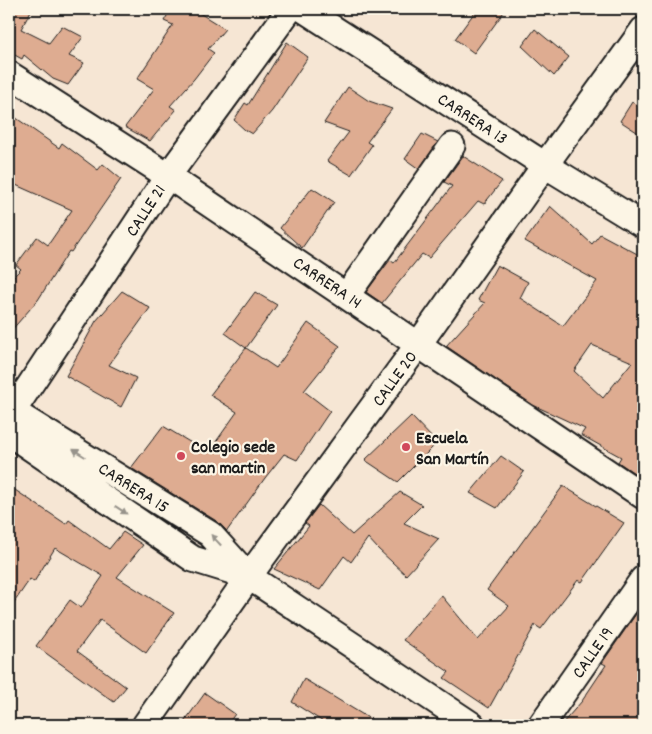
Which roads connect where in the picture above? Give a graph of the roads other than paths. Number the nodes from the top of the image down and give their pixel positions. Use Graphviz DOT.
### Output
graph roads {
  1 [pos="290,9"];
  2 [pos="304,9"];
  3 [pos="643,30"];
  4 [pos="9,74"];
  5 [pos="452,146"];
  6 [pos="545,165"];
  7 [pos="168,176"];
  8 [pos="643,225"];
  9 [pos="347,295"];
  10 [pos="418,345"];
  11 [pos="10,418"];
  12 [pos="643,496"];
  13 [pos="248,576"];
  14 [pos="643,579"];
  15 [pos="145,725"];
  16 [pos="472,725"];
  17 [pos="541,725"];
  1 -- 7 [label="street, CALLE 21"];
  2 -- 6 [label="street, CARRERA 13"];
  3 -- 6 [label="street, CALLE 20"];
  4 -- 7 [label="street, CARRERA 14"];
  5 -- 9 [label="street"];
  6 -- 8 [label="street, CARRERA 13"];
  6 -- 10 [label="street, CALLE 20"];
  7 -- 9 [label="street, CARRERA 14"];
  7 -- 11 [label="street, CALLE 21"];
  9 -- 10 [label="street, CARRERA 14"];
  10 -- 12 [label="street, CARRERA 14"];
  10 -- 13 [label="street, CALLE 20"];
  11 -- 13 [label="street, CARRERA 15"];
  13 -- 15 [label="street, CALLE 20"];
  13 -- 16 [label="street, CARRERA 15"];
  14 -- 17 [label="street, CALLE 19"];
}
